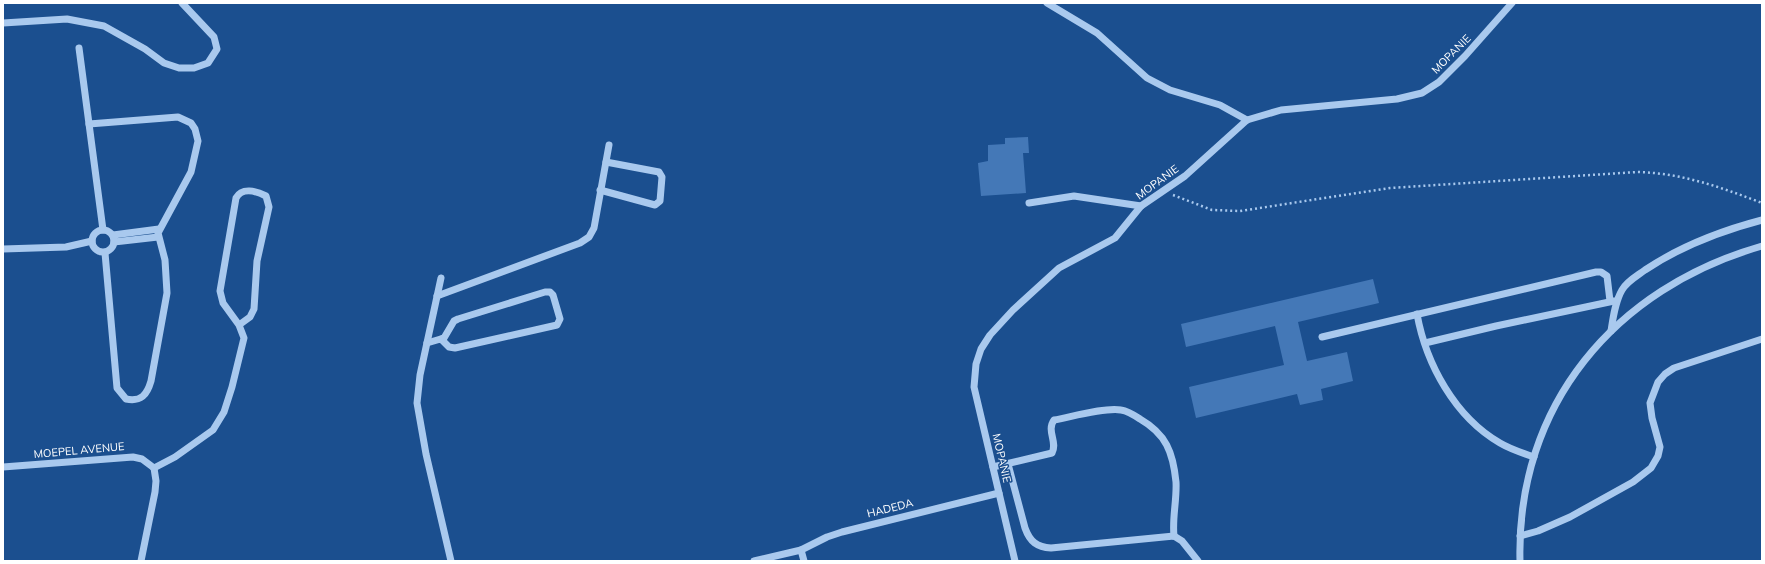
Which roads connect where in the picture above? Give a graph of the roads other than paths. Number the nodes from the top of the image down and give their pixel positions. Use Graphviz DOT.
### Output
graph roads {
  1 [pos="182,3"];
  2 [pos="1047,3"];
  3 [pos="1512,3"];
  4 [pos="3,23"];
  5 [pos="79,48"];
  6 [pos="1247,120"];
  7 [pos="89,124"];
  8 [pos="609,145"];
  9 [pos="606,162"];
  10 [pos="600,190"];
  11 [pos="1029,203"];
  12 [pos="1141,206"];
  13 [pos="1762,220"];
  14 [pos="103,230"];
  15 [pos="158,233"];
  16 [pos="114,238"];
  17 [pos="92,241"];
  18 [pos="1762,246"];
  19 [pos="3,249"];
  20 [pos="105,253"];
  21 [pos="441,278"];
  22 [pos="437,296"];
  23 [pos="1610,301"];
  24 [pos="1618,301"];
  25 [pos="1417,314"];
  26 [pos="239,325"];
  27 [pos="1610,331"];
  28 [pos="1322,337"];
  29 [pos="441,339"];
  30 [pos="1762,339"];
  31 [pos="427,343"];
  32 [pos="1425,343"];
  33 [pos="1534,457"];
  34 [pos="1008,464"];
  35 [pos="3,467"];
  36 [pos="993,467"];
  37 [pos="154,468"];
  38 [pos="999,493"];
  39 [pos="1174,536"];
  40 [pos="1520,536"];
  41 [pos="801,550"];
  42 [pos="141,561"];
  43 [pos="451,561"];
  44 [pos="754,561"];
  45 [pos="804,561"];
  46 [pos="1015,561"];
  47 [pos="1198,561"];
  48 [pos="1520,561"];
  1 -- 4 [label="street"];
  2 -- 6 [label="street"];
  3 -- 6 [label="street, MOPANIE"];
  5 -- 7 [label="street"];
  6 -- 12 [label="street, MOPANIE"];
  7 -- 14 [label="street"];
  7 -- 15 [label="street"];
  8 -- 9 [label="street"];
  9 -- 10 [label="street"];
  9 -- 10 [label="street"];
  10 -- 22 [label="street"];
  11 -- 12 [label="street"];
  12 -- 36 [label="street, MOPANIE"];
  13 -- 24 [label="street"];
  14 -- 16 [label="street"];
  14 -- 17 [label="street"];
  15 -- 16 [label="street"];
  15 -- 20 [label="street"];
  16 -- 20 [label="street"];
  17 -- 19 [label="street"];
  17 -- 20 [label="street"];
  18 -- 27 [label="street"];
  21 -- 22 [label="street"];
  22 -- 31 [label="street"];
  23 -- 24 [label="street"];
  23 -- 25 [label="street"];
  23 -- 32 [label="street"];
  24 -- 27 [label="street"];
  25 -- 28 [label="street"];
  25 -- 32 [label="street"];
  26 -- 26 [label="street"];
  26 -- 37 [label="street"];
  27 -- 33 [label="street"];
  29 -- 29 [label="street"];
  29 -- 31 [label="street"];
  30 -- 40 [label="street"];
  31 -- 43 [label="street"];
  32 -- 33 [label="street"];
  33 -- 40 [label="street"];
  34 -- 36 [label="street"];
  34 -- 39 [label="street"];
  34 -- 39 [label="street"];
  35 -- 37 [label="street, MOEPEL AVENUE"];
  36 -- 38 [label="street, MOPANIE"];
  37 -- 42 [label="street"];
  38 -- 41 [label="street, HADEDA"];
  38 -- 46 [label="street, MOPANIE"];
  39 -- 47 [label="street"];
  40 -- 48 [label="street"];
  41 -- 44 [label="street, HADEDA"];
  41 -- 45 [label="street"];
}
